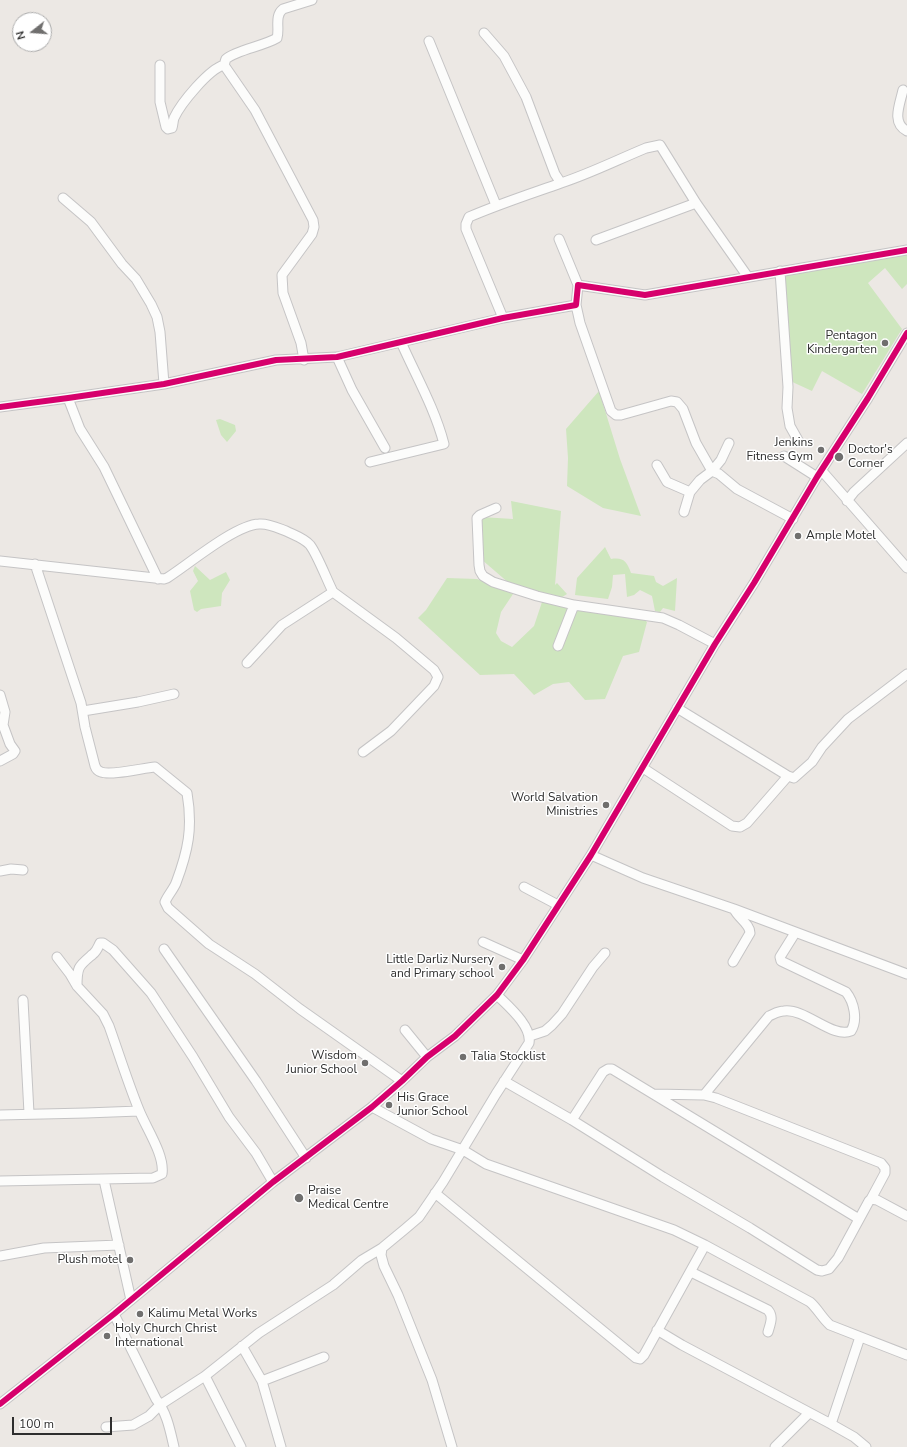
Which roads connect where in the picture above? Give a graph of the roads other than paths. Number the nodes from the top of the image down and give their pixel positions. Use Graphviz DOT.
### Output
graph roads {
  1 [pos="312,0"];
  2 [pos="484,33"];
  3 [pos="429,41"];
  4 [pos="160,65"];
  5 [pos="224,65"];
  6 [pos="904,90"];
  7 [pos="907,131"];
  8 [pos="561,183"];
  9 [pos="63,198"];
  10 [pos="696,203"];
  11 [pos="496,205"];
  12 [pos="559,239"];
  13 [pos="596,240"];
  14 [pos="907,250"];
  15 [pos="780,271"];
  16 [pos="748,277"];
  17 [pos="578,285"];
  18 [pos="576,305"];
  19 [pos="503,318"];
  20 [pos="907,333"];
  21 [pos="401,342"];
  22 [pos="337,357"];
  23 [pos="304,360"];
  24 [pos="164,384"];
  25 [pos="68,398"];
  26 [pos="0,407"];
  27 [pos="799,442"];
  28 [pos="729,443"];
  29 [pos="907,443"];
  30 [pos="385,448"];
  31 [pos="784,456"];
  32 [pos="370,462"];
  33 [pos="657,465"];
  34 [pos="712,471"];
  35 [pos="820,474"];
  36 [pos="690,492"];
  37 [pos="847,501"];
  38 [pos="496,508"];
  39 [pos="684,512"];
  40 [pos="793,520"];
  41 [pos="0,561"];
  42 [pos="34,564"];
  43 [pos="907,568"];
  44 [pos="158,579"];
  45 [pos="333,592"];
  46 [pos="574,605"];
  47 [pos="715,644"];
  48 [pos="558,646"];
  49 [pos="247,663"];
  50 [pos="907,674"];
  51 [pos="174,694"];
  52 [pos="0,695"];
  53 [pos="677,708"];
  54 [pos="82,711"];
  55 [pos="363,752"];
  56 [pos="0,761"];
  57 [pos="643,768"];
  58 [pos="788,776"];
  59 [pos="591,855"];
  60 [pos="23,870"];
  61 [pos="0,871"];
  62 [pos="524,887"];
  63 [pos="558,905"];
  64 [pos="734,909"];
  65 [pos="795,933"];
  66 [pos="483,942"];
  67 [pos="164,949"];
  68 [pos="605,953"];
  69 [pos="57,958"];
  70 [pos="523,960"];
  71 [pos="733,962"];
  72 [pos="907,974"];
  73 [pos="77,986"];
  74 [pos="497,995"];
  75 [pos="23,1000"];
  76 [pos="405,1030"];
  77 [pos="530,1036"];
  78 [pos="427,1057"];
  79 [pos="402,1081"];
  80 [pos="504,1081"];
  81 [pos="653,1094"];
  82 [pos="704,1095"];
  83 [pos="372,1107"];
  84 [pos="139,1111"];
  85 [pos="29,1113"];
  86 [pos="0,1115"];
  87 [pos="572,1120"];
  88 [pos="463,1150"];
  89 [pos="306,1158"];
  90 [pos="104,1180"];
  91 [pos="0,1181"];
  92 [pos="273,1182"];
  93 [pos="434,1193"];
  94 [pos="872,1199"];
  95 [pos="907,1216"];
  96 [pos="859,1219"];
  97 [pos="119,1245"];
  98 [pos="705,1245"];
  99 [pos="382,1248"];
  100 [pos="0,1256"];
  101 [pos="362,1260"];
  102 [pos="384,1266"];
  103 [pos="691,1272"];
  104 [pos="131,1300"];
  105 [pos="114,1314"];
  106 [pos="657,1330"];
  107 [pos="768,1332"];
  108 [pos="860,1337"];
  109 [pos="242,1346"];
  110 [pos="907,1355"];
  111 [pos="324,1357"];
  112 [pos="205,1376"];
  113 [pos="262,1381"];
  114 [pos="0,1404"];
  115 [pos="160,1405"];
  116 [pos="808,1413"];
  117 [pos="831,1424"];
  118 [pos="106,1427"];
  119 [pos="174,1447"];
  120 [pos="241,1447"];
  121 [pos="281,1447"];
  122 [pos="452,1447"];
  123 [pos="775,1447"];
  124 [pos="866,1447"];
  1 -- 5 [label="street"];
  2 -- 8 [label="street"];
  3 -- 11 [label="street"];
  4 -- 5 [label="street"];
  5 -- 23 [label="street"];
  6 -- 7 [label="street"];
  8 -- 10 [label="street"];
  8 -- 11 [label="street"];
  9 -- 24 [label="street"];
  10 -- 13 [label="street"];
  10 -- 16 [label="street"];
  11 -- 19 [label="street"];
  12 -- 17 [label="street"];
  14 -- 15 [label="street"];
  15 -- 16 [label="street"];
  15 -- 27 [label="street"];
  16 -- 17 [label="street"];
  17 -- 18 [label="street"];
  18 -- 19 [label="street"];
  18 -- 34 [label="street"];
  19 -- 21 [label="street"];
  20 -- 35 [label="street"];
  21 -- 22 [label="street"];
  21 -- 32 [label="street"];
  22 -- 23 [label="street"];
  22 -- 30 [label="street"];
  23 -- 24 [label="street"];
  24 -- 25 [label="street"];
  25 -- 26 [label="street"];
  25 -- 44 [label="street"];
  28 -- 34 [label="street"];
  29 -- 37 [label="street"];
  31 -- 35 [label="street"];
  33 -- 36 [label="street"];
  34 -- 36 [label="street"];
  34 -- 40 [label="street"];
  35 -- 37 [label="street"];
  35 -- 40 [label="street"];
  36 -- 39 [label="street"];
  37 -- 43 [label="street"];
  38 -- 46 [label="street"];
  40 -- 47 [label="street"];
  41 -- 42 [label="street"];
  42 -- 44 [label="street"];
  42 -- 54 [label="street"];
  44 -- 45 [label="street"];
  45 -- 49 [label="street"];
  45 -- 55 [label="street"];
  46 -- 47 [label="street"];
  46 -- 48 [label="street"];
  47 -- 53 [label="street"];
  50 -- 58 [label="street"];
  51 -- 54 [label="street"];
  52 -- 56 [label="street"];
  53 -- 57 [label="street"];
  53 -- 58 [label="street"];
  54 -- 79 [label="street"];
  57 -- 58 [label="street"];
  57 -- 59 [label="street"];
  59 -- 63 [label="street"];
  59 -- 64 [label="street"];
  60 -- 61 [label="street"];
  62 -- 63 [label="street"];
  63 -- 70 [label="street"];
  64 -- 65 [label="street"];
  64 -- 71 [label="street"];
  65 -- 72 [label="street"];
  65 -- 82 [label="street"];
  66 -- 70 [label="street"];
  67 -- 89 [label="street"];
  68 -- 77 [label="street"];
  69 -- 73 [label="street"];
  70 -- 74 [label="street"];
  73 -- 84 [label="street"];
  73 -- 92 [label="street"];
  74 -- 77 [label="street"];
  74 -- 78 [label="street"];
  75 -- 85 [label="street"];
  76 -- 78 [label="street"];
  77 -- 80 [label="street"];
  78 -- 79 [label="street"];
  79 -- 83 [label="street"];
  80 -- 87 [label="street"];
  80 -- 88 [label="street"];
  81 -- 82 [label="street"];
  81 -- 87 [label="street"];
  81 -- 96 [label="street"];
  82 -- 94 [label="street"];
  83 -- 88 [label="street"];
  83 -- 89 [label="street"];
  84 -- 85 [label="street"];
  84 -- 90 [label="street"];
  85 -- 86 [label="street"];
  87 -- 96 [label="street"];
  88 -- 93 [label="street"];
  88 -- 98 [label="street"];
  89 -- 92 [label="street"];
  90 -- 91 [label="street"];
  90 -- 97 [label="street"];
  92 -- 104 [label="street"];
  93 -- 99 [label="street"];
  93 -- 106 [label="street"];
  94 -- 95 [label="street"];
  94 -- 96 [label="street"];
  97 -- 100 [label="street"];
  97 -- 104 [label="street"];
  98 -- 103 [label="street"];
  98 -- 108 [label="street"];
  99 -- 101 [label="street"];
  99 -- 102 [label="street"];
  101 -- 102 [label="street"];
  101 -- 109 [label="street"];
  102 -- 122 [label="street"];
  103 -- 106 [label="street"];
  103 -- 107 [label="street"];
  104 -- 105 [label="street"];
  105 -- 114 [label="street"];
  105 -- 115 [label="street"];
  106 -- 116 [label="street"];
  108 -- 110 [label="street"];
  108 -- 117 [label="street"];
  109 -- 112 [label="street"];
  109 -- 113 [label="street"];
  111 -- 113 [label="street"];
  112 -- 115 [label="street"];
  112 -- 120 [label="street"];
  113 -- 121 [label="street"];
  115 -- 118 [label="street"];
  115 -- 119 [label="street"];
  116 -- 117 [label="street"];
  116 -- 123 [label="street"];
  117 -- 124 [label="street"];
}
